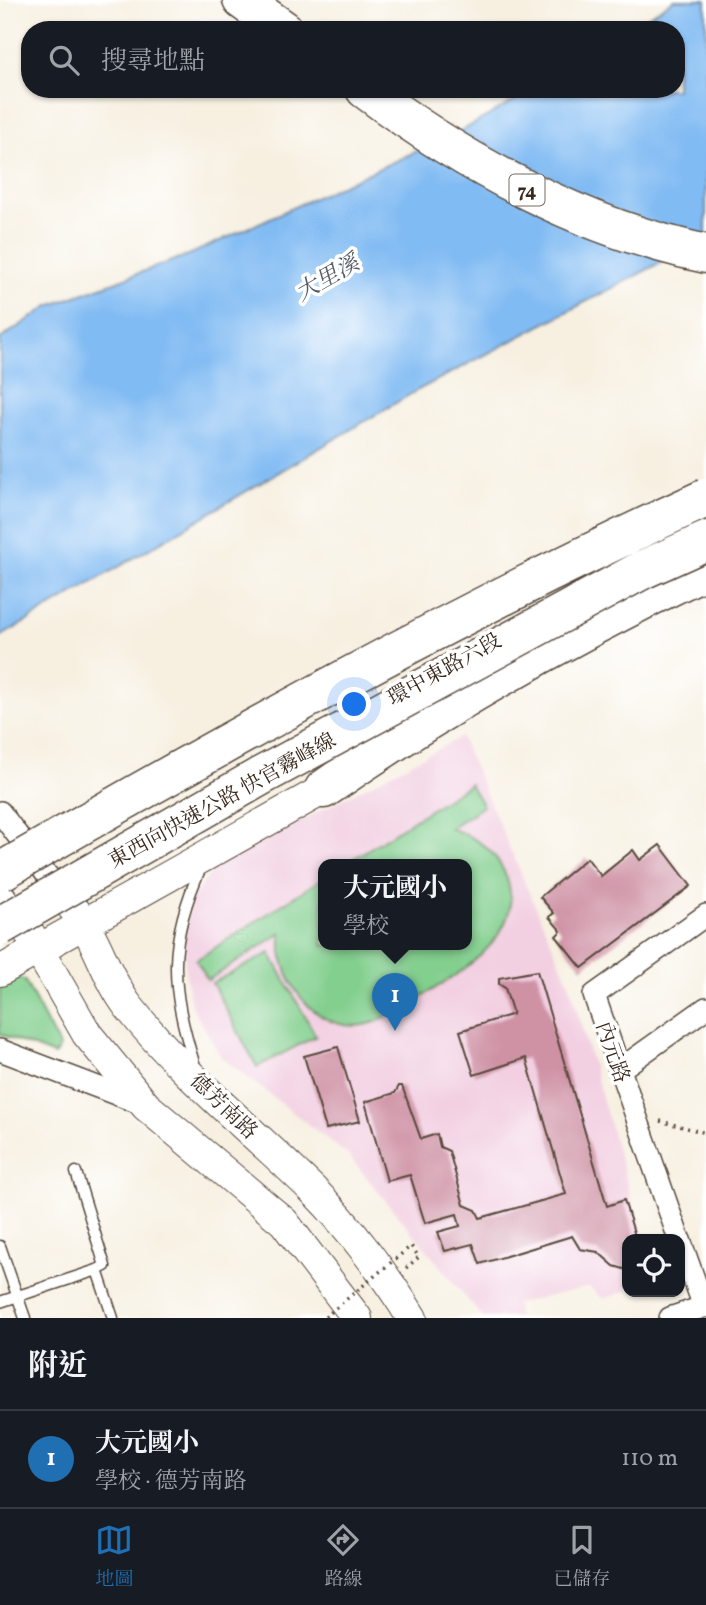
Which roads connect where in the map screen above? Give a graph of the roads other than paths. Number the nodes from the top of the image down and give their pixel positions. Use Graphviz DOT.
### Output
graph roads {
  1 [pos="242,0"];
  2 [pos="271,21"];
  3 [pos="377,98"];
  4 [pos="706,254"];
  5 [pos="706,498"];
  6 [pos="706,529"];
  7 [pos="706,541"];
  8 [pos="706,569"];
  9 [pos="706,586"];
  10 [pos="324,789"];
  11 [pos="0,812"];
  12 [pos="209,851"];
  13 [pos="0,872"];
  14 [pos="53,883"];
  15 [pos="3,909"];
  16 [pos="706,915"];
  17 [pos="85,922"];
  18 [pos="39,948"];
  19 [pos="0,971"];
  20 [pos="704,1013"];
  21 [pos="0,1050"];
  22 [pos="619,1070"];
  23 [pos="201,1085"];
  24 [pos="146,1106"];
  25 [pos="76,1172"];
  26 [pos="678,1234"];
  27 [pos="0,1246"];
  28 [pos="685,1254"];
  29 [pos="97,1270"];
  30 [pos="18,1296"];
  31 [pos="0,1302"];
  32 [pos="705,1308"];
  33 [pos="24,1318"];
  34 [pos="113,1318"];
  35 [pos="357,1318"];
  36 [pos="412,1318"];
  37 [pos="670,1318"];
  1 -- 2 [label="highway"];
  3 -- 4 [label="highway, 74"];
  5 -- 13 [label="highway, bridge"];
  6 -- 14 [label="street, 環中東路六段"];
  7 -- 15 [label="highway, 東西向快速公路 快官霧峰線, bridge"];
  8 -- 10 [label="highway"];
  9 -- 10 [label="street"];
  10 -- 12 [label="street"];
  11 -- 14 [label="street"];
  12 -- 17 [label="street"];
  12 -- 23 [label="lane"];
  14 -- 15 [label="street, 環中東路六段"];
  14 -- 17 [label="street, 德芳南路"];
  15 -- 18 [label="street"];
  16 -- 22 [label="street, 內元路"];
  17 -- 18 [label="street"];
  17 -- 23 [label="street, 德芳南路"];
  18 -- 19 [label="street"];
  18 -- 24 [label="street"];
  20 -- 22 [label="street"];
  21 -- 24 [label="street"];
  22 -- 26 [label="street, 內元路"];
  23 -- 36 [label="street, 德芳南路"];
  24 -- 35 [label="street"];
  25 -- 29 [label="lane"];
  27 -- 30 [label="lane"];
  28 -- 32 [label="street, 內元路"];
  29 -- 30 [label="lane"];
  29 -- 34 [label="lane"];
  30 -- 31 [label="lane"];
  30 -- 33 [label="lane"];
  32 -- 37 [label="street"];
}
